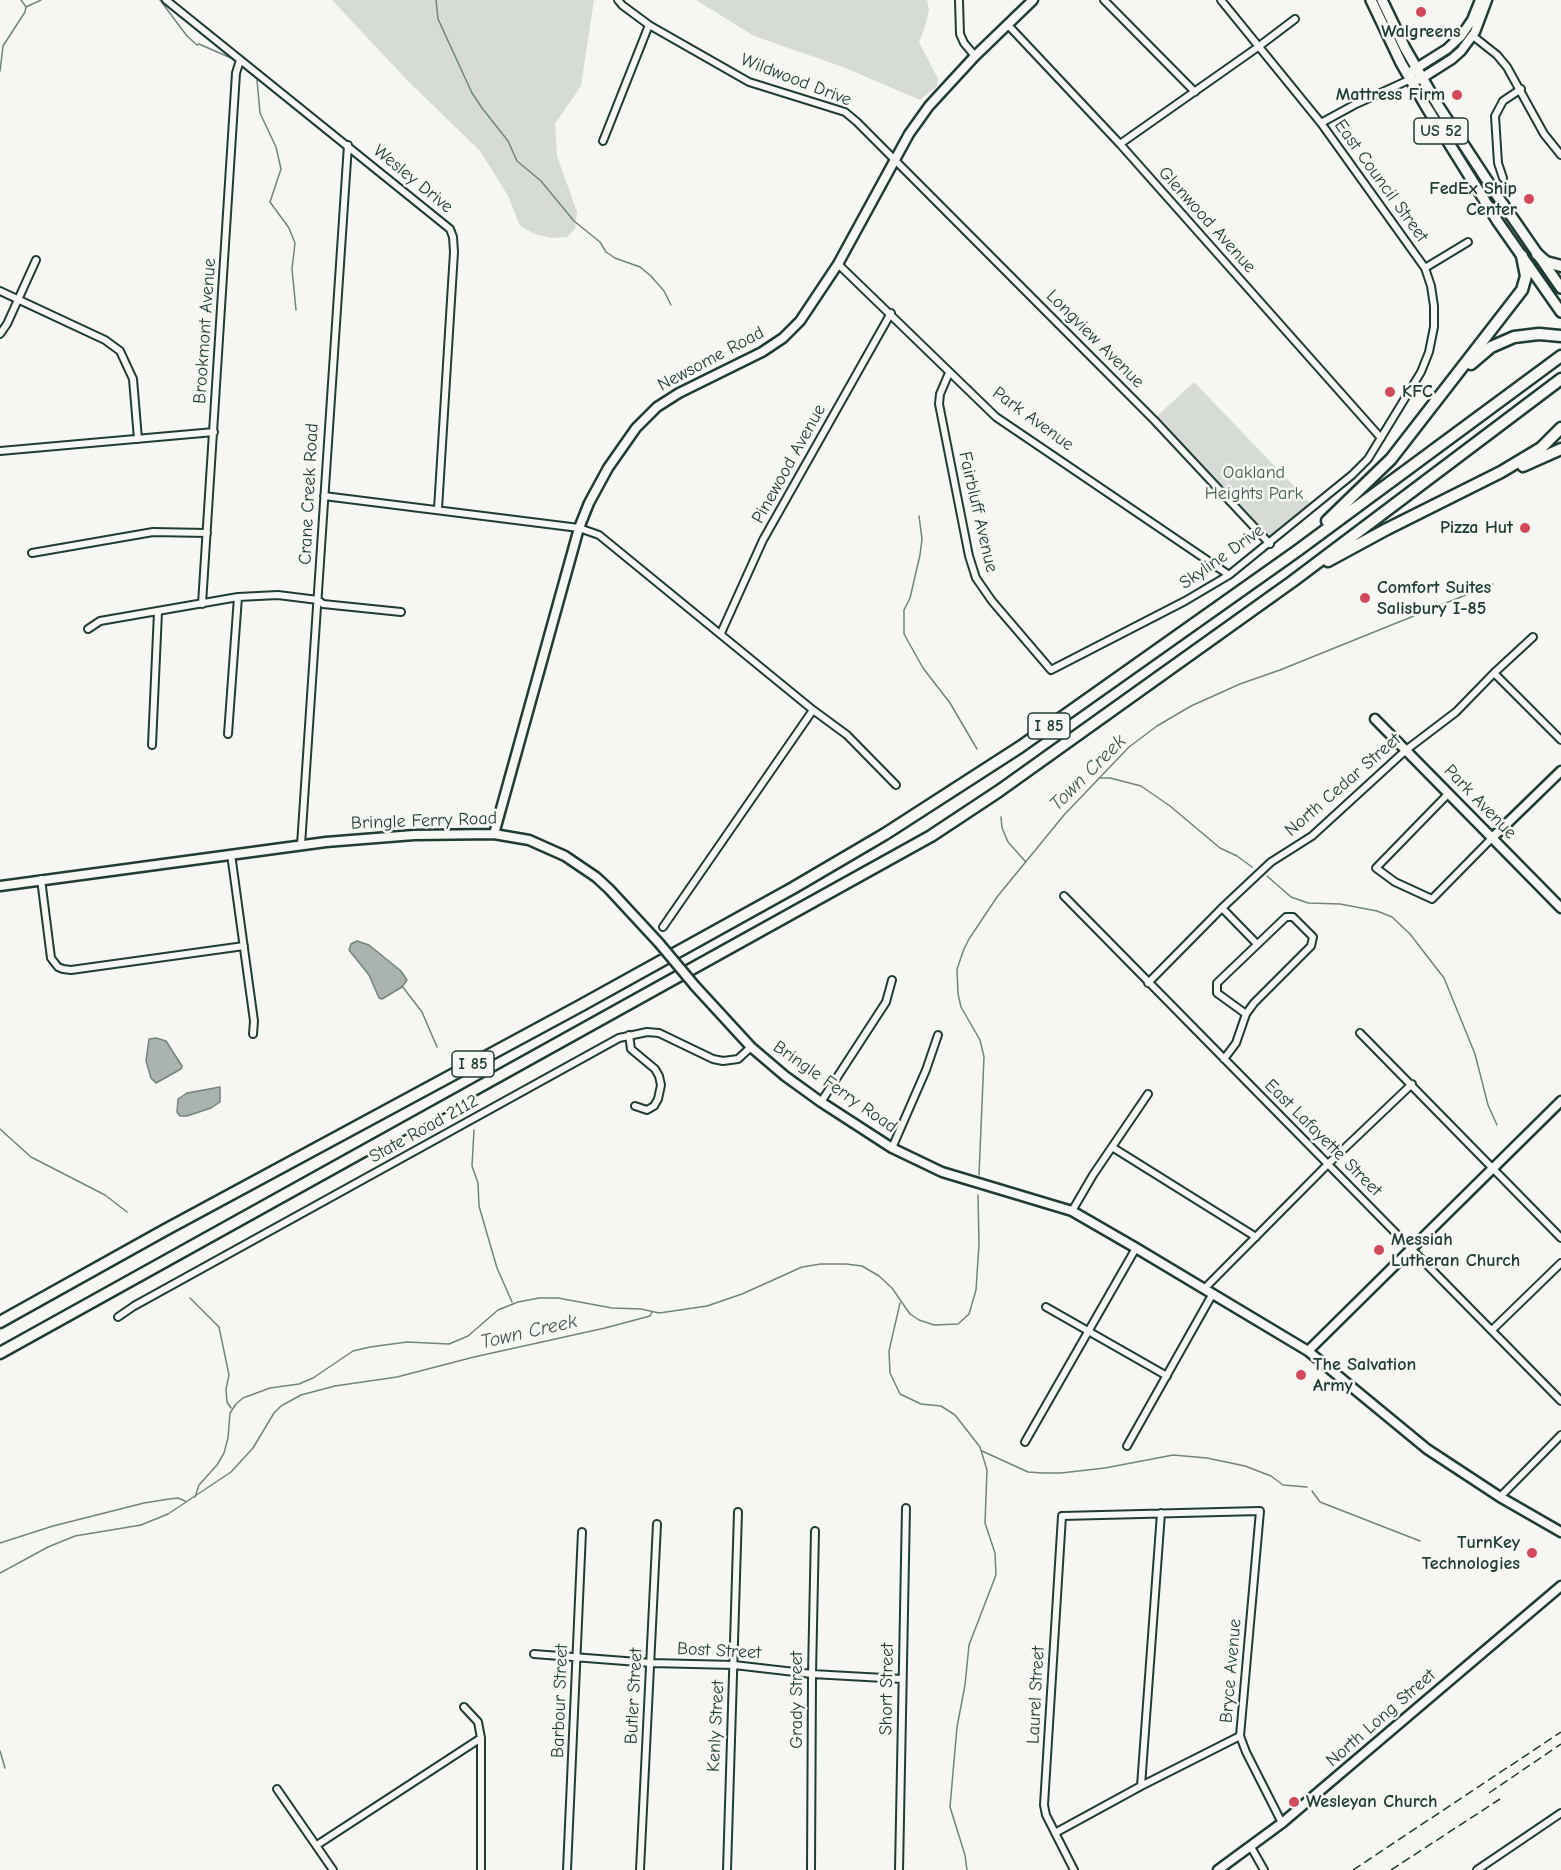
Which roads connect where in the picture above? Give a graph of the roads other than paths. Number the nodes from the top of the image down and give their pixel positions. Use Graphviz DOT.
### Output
graph roads {
  1 [pos="166,0"];
  2 [pos="618,0"];
  3 [pos="959,0"];
  4 [pos="1033,0"];
  5 [pos="1104,0"];
  6 [pos="1221,0"];
  7 [pos="1371,0"];
  8 [pos="1382,0"];
  9 [pos="1480,0"];
  10 [pos="1487,0"];
  11 [pos="1295,19"];
  12 [pos="650,25"];
  13 [pos="1008,25"];
  14 [pos="1473,36"];
  15 [pos="1258,47"];
  16 [pos="975,56"];
  17 [pos="240,60"];
  18 [pos="1417,69"];
  19 [pos="1422,78"];
  20 [pos="1411,79"];
  21 [pos="1521,89"];
  22 [pos="1195,92"];
  23 [pos="1321,123"];
  24 [pos="603,141"];
  25 [pos="1120,144"];
  26 [pos="348,145"];
  27 [pos="1561,155"];
  28 [pos="895,159"];
  29 [pos="1503,178"];
  30 [pos="1468,242"];
  31 [pos="1537,254"];
  32 [pos="1522,256"];
  33 [pos="36,260"];
  34 [pos="838,264"];
  35 [pos="1561,266"];
  36 [pos="1425,268"];
  37 [pos="1561,288"];
  38 [pos="0,291"];
  39 [pos="19,300"];
  40 [pos="1561,312"];
  41 [pos="891,314"];
  42 [pos="0,334"];
  43 [pos="1561,336"];
  44 [pos="1561,356"];
  45 [pos="949,373"];
  46 [pos="1559,380"];
  47 [pos="1424,418"];
  48 [pos="1561,428"];
  49 [pos="214,432"];
  50 [pos="1381,438"];
  51 [pos="138,439"];
  52 [pos="1561,449"];
  53 [pos="0,451"];
  54 [pos="1470,489"];
  55 [pos="324,496"];
  56 [pos="438,509"];
  57 [pos="579,528"];
  58 [pos="207,533"];
  59 [pos="1270,544"];
  60 [pos="1297,551"];
  61 [pos="32,553"];
  62 [pos="1229,575"];
  63 [pos="1293,581"];
  64 [pos="238,597"];
  65 [pos="318,600"];
  66 [pos="202,604"];
  67 [pos="158,612"];
  68 [pos="401,612"];
  69 [pos="88,629"];
  70 [pos="721,633"];
  71 [pos="1533,637"];
  72 [pos="1051,670"];
  73 [pos="1494,673"];
  74 [pos="813,710"];
  75 [pos="1375,719"];
  76 [pos="228,734"];
  77 [pos="1561,740"];
  78 [pos="152,745"];
  79 [pos="1406,750"];
  80 [pos="1561,771"];
  81 [pos="896,785"];
  82 [pos="1448,794"];
  83 [pos="494,834"];
  84 [pos="1492,838"];
  85 [pos="301,845"];
  86 [pos="231,854"];
  87 [pos="42,879"];
  88 [pos="0,886"];
  89 [pos="1064,896"];
  90 [pos="1222,908"];
  91 [pos="1561,908"];
  92 [pos="663,927"];
  93 [pos="1257,944"];
  94 [pos="244,946"];
  95 [pos="892,980"];
  96 [pos="1148,983"];
  97 [pos="1246,1014"];
  98 [pos="1360,1033"];
  99 [pos="253,1034"];
  100 [pos="629,1035"];
  101 [pos="938,1035"];
  102 [pos="751,1047"];
  103 [pos="1224,1059"];
  104 [pos="1412,1084"];
  105 [pos="1148,1094"];
  106 [pos="1561,1101"];
  107 [pos="821,1102"];
  108 [pos="635,1106"];
  109 [pos="1112,1147"];
  110 [pos="892,1148"];
  111 [pos="1328,1164"];
  112 [pos="1491,1169"];
  113 [pos="1072,1211"];
  114 [pos="1256,1237"];
  115 [pos="1561,1238"];
  116 [pos="1136,1248"];
  117 [pos="1412,1249"];
  118 [pos="1561,1263"];
  119 [pos="1204,1289"];
  120 [pos="1212,1294"];
  121 [pos="1046,1306"];
  122 [pos="118,1317"];
  123 [pos="0,1322"];
  124 [pos="1492,1330"];
  125 [pos="1088,1332"];
  126 [pos="1308,1351"];
  127 [pos="0,1353"];
  128 [pos="1167,1376"];
  129 [pos="1561,1401"];
  130 [pos="1561,1435"];
  131 [pos="1025,1442"];
  132 [pos="1127,1446"];
  133 [pos="1500,1497"];
  134 [pos="906,1508"];
  135 [pos="738,1512"];
  136 [pos="1161,1513"];
  137 [pos="657,1524"];
  138 [pos="815,1531"];
  139 [pos="582,1532"];
  140 [pos="1561,1532"];
  141 [pos="1561,1586"];
  142 [pos="534,1654"];
  143 [pos="576,1658"];
  144 [pos="651,1663"];
  145 [pos="734,1665"];
  146 [pos="812,1674"];
  147 [pos="902,1679"];
  148 [pos="464,1707"];
  149 [pos="1240,1736"];
  150 [pos="481,1738"];
  151 [pos="1141,1786"];
  152 [pos="277,1789"];
  153 [pos="1561,1813"];
  154 [pos="1282,1823"];
  155 [pos="1055,1833"];
  156 [pos="317,1845"];
  157 [pos="1251,1846"];
  158 [pos="333,1870"];
  159 [pos="480,1870"];
  160 [pos="567,1870"];
  161 [pos="640,1870"];
  162 [pos="727,1870"];
  163 [pos="811,1870"];
  164 [pos="899,1870"];
  165 [pos="1074,1870"];
  166 [pos="1218,1870"];
  167 [pos="1264,1870"];
  168 [pos="1477,1870"];
  1 -- 17 [label="street, Wesley Drive"];
  2 -- 12 [label="street, Wildwood Drive"];
  3 -- 16 [label="street"];
  4 -- 13 [label="street, Newsome Road"];
  5 -- 22 [label="street"];
  6 -- 15 [label="street, East Council Street"];
  7 -- 20 [label="main road, US 52"];
  8 -- 18 [label="main road, US 52"];
  9 -- 18 [label="street"];
  10 -- 14 [label="street"];
  11 -- 15 [label="street"];
  12 -- 24 [label="street"];
  12 -- 28 [label="street, Wildwood Drive"];
  13 -- 16 [label="street, Newsome Road"];
  13 -- 25 [label="street, Glenwood Avenue"];
  14 -- 19 [label="street"];
  14 -- 21 [label="street"];
  15 -- 22 [label="street"];
  15 -- 23 [label="street, East Council Street"];
  16 -- 28 [label="street, Newsome Road"];
  17 -- 26 [label="street, Wesley Drive"];
  17 -- 49 [label="street, Brookmont Avenue"];
  18 -- 19 [label="main road, US 52"];
  18 -- 20 [label="street"];
  19 -- 20 [label="street"];
  19 -- 31 [label="main road, US 52"];
  20 -- 23 [label="street"];
  20 -- 32 [label="main road, US 52"];
  21 -- 27 [label="street"];
  21 -- 29 [label="street"];
  22 -- 25 [label="street"];
  23 -- 36 [label="street, East Council Street"];
  25 -- 50 [label="street, Glenwood Avenue"];
  26 -- 55 [label="street, Crane Creek Road"];
  26 -- 56 [label="street, Wesley Drive"];
  28 -- 34 [label="street, Newsome Road"];
  28 -- 59 [label="street, Longview Avenue"];
  30 -- 36 [label="street"];
  31 -- 35 [label="highway"];
  31 -- 37 [label="main road, US 52"];
  32 -- 40 [label="main road"];
  32 -- 47 [label="highway"];
  33 -- 39 [label="street"];
  34 -- 41 [label="street, Park Avenue"];
  34 -- 57 [label="street, Newsome Road"];
  36 -- 50 [label="street, Skyline Drive"];
  38 -- 39 [label="street"];
  39 -- 42 [label="street"];
  39 -- 51 [label="street"];
  41 -- 45 [label="street, Park Avenue"];
  41 -- 70 [label="street, Pinewood Avenue"];
  43 -- 47 [label="highway"];
  44 -- 60 [label="highway, I 85"];
  45 -- 62 [label="street, Park Avenue"];
  45 -- 72 [label="street, Fairbluff Avenue"];
  46 -- 63 [label="highway, I 85"];
  47 -- 60 [label="highway"];
  48 -- 54 [label="highway"];
  49 -- 51 [label="street"];
  49 -- 58 [label="street, Brookmont Avenue"];
  50 -- 59 [label="street, Skyline Drive"];
  51 -- 53 [label="street"];
  52 -- 54 [label="highway"];
  54 -- 63 [label="highway"];
  55 -- 56 [label="street"];
  55 -- 65 [label="street, Crane Creek Road"];
  56 -- 57 [label="street"];
  57 -- 70 [label="street"];
  57 -- 83 [label="street, Newsome Road"];
  58 -- 61 [label="street"];
  58 -- 66 [label="street, Brookmont Avenue"];
  59 -- 62 [label="street, Skyline Drive"];
  60 -- 123 [label="highway, I 85"];
  62 -- 72 [label="street, Skyline Drive"];
  63 -- 127 [label="highway, I 85"];
  64 -- 65 [label="street"];
  64 -- 66 [label="street"];
  64 -- 76 [label="street"];
  65 -- 68 [label="street"];
  65 -- 85 [label="street, Crane Creek Road"];
  66 -- 67 [label="street"];
  67 -- 69 [label="street"];
  67 -- 78 [label="street"];
  70 -- 74 [label="street"];
  71 -- 73 [label="street, North Cedar Street"];
  73 -- 77 [label="street"];
  73 -- 79 [label="street, North Cedar Street"];
  74 -- 81 [label="street"];
  74 -- 92 [label="street"];
  75 -- 79 [label="street, Park Avenue"];
  79 -- 82 [label="street, Park Avenue"];
  79 -- 90 [label="street, North Cedar Street"];
  80 -- 84 [label="street"];
  82 -- 84 [label="street, Park Avenue"];
  82 -- 84 [label="street"];
  83 -- 85 [label="street, Bringle Ferry Road"];
  83 -- 102 [label="street, Bringle Ferry Road, bridge"];
  84 -- 91 [label="street, Park Avenue"];
  85 -- 86 [label="street, Bringle Ferry Road"];
  86 -- 87 [label="street, Bringle Ferry Road"];
  86 -- 94 [label="street"];
  87 -- 88 [label="street, Bringle Ferry Road"];
  87 -- 94 [label="street"];
  89 -- 96 [label="street, East Lafayette Street"];
  90 -- 93 [label="street"];
  90 -- 96 [label="street, North Cedar Street"];
  93 -- 97 [label="street"];
  93 -- 97 [label="street"];
  94 -- 99 [label="street"];
  95 -- 107 [label="street"];
  96 -- 103 [label="street, East Lafayette Street"];
  97 -- 103 [label="street"];
  98 -- 104 [label="street"];
  100 -- 102 [label="street, State Road 2112"];
  100 -- 108 [label="street"];
  100 -- 122 [label="street, State Road 2112"];
  101 -- 110 [label="street"];
  102 -- 107 [label="street, Bringle Ferry Road"];
  103 -- 111 [label="street, East Lafayette Street"];
  104 -- 111 [label="street"];
  104 -- 112 [label="street"];
  105 -- 109 [label="street"];
  106 -- 112 [label="street"];
  107 -- 110 [label="street, Bringle Ferry Road"];
  109 -- 113 [label="street"];
  109 -- 114 [label="street"];
  110 -- 113 [label="street, Bringle Ferry Road"];
  111 -- 114 [label="street"];
  111 -- 117 [label="street, East Lafayette Street"];
  112 -- 115 [label="street"];
  112 -- 117 [label="street"];
  113 -- 116 [label="street, Bringle Ferry Road"];
  114 -- 119 [label="street"];
  116 -- 119 [label="street, Bringle Ferry Road"];
  116 -- 125 [label="street"];
  117 -- 124 [label="street, East Lafayette Street"];
  117 -- 126 [label="street"];
  118 -- 124 [label="street"];
  119 -- 120 [label="street, Bringle Ferry Road"];
  120 -- 126 [label="street, Bringle Ferry Road"];
  120 -- 128 [label="street"];
  121 -- 125 [label="street"];
  124 -- 129 [label="street, East Lafayette Street"];
  125 -- 128 [label="street"];
  125 -- 131 [label="street"];
  126 -- 133 [label="street, Bringle Ferry Road"];
  128 -- 132 [label="street"];
  130 -- 133 [label="street"];
  133 -- 140 [label="street, Bringle Ferry Road"];
  134 -- 147 [label="street, Short Street"];
  135 -- 145 [label="street, Kenly Street"];
  136 -- 149 [label="street, Bryce Avenue"];
  136 -- 151 [label="street"];
  136 -- 155 [label="street, Laurel Street"];
  137 -- 144 [label="street, Butler Street"];
  138 -- 146 [label="street, Grady Street"];
  139 -- 143 [label="street, Barbour Street"];
  141 -- 154 [label="street, North Long Street"];
  142 -- 143 [label="street, Bost Street"];
  143 -- 144 [label="street, Bost Street"];
  143 -- 160 [label="street, Barbour Street"];
  144 -- 145 [label="street, Bost Street"];
  144 -- 161 [label="street, Butler Street"];
  145 -- 146 [label="street, Bost Street"];
  145 -- 162 [label="street, Kenly Street"];
  146 -- 147 [label="street, Bost Street"];
  146 -- 163 [label="street, Grady Street"];
  147 -- 164 [label="street, Short Street"];
  148 -- 150 [label="street"];
  149 -- 151 [label="street"];
  149 -- 154 [label="street, Bryce Avenue"];
  150 -- 156 [label="street"];
  150 -- 159 [label="street"];
  151 -- 155 [label="street"];
  152 -- 156 [label="street"];
  153 -- 168 [label="street"];
  154 -- 157 [label="street, North Long Street"];
  155 -- 165 [label="street, Laurel Street"];
  156 -- 158 [label="street"];
  157 -- 166 [label="street, North Long Street"];
  157 -- 167 [label="street"];
}
